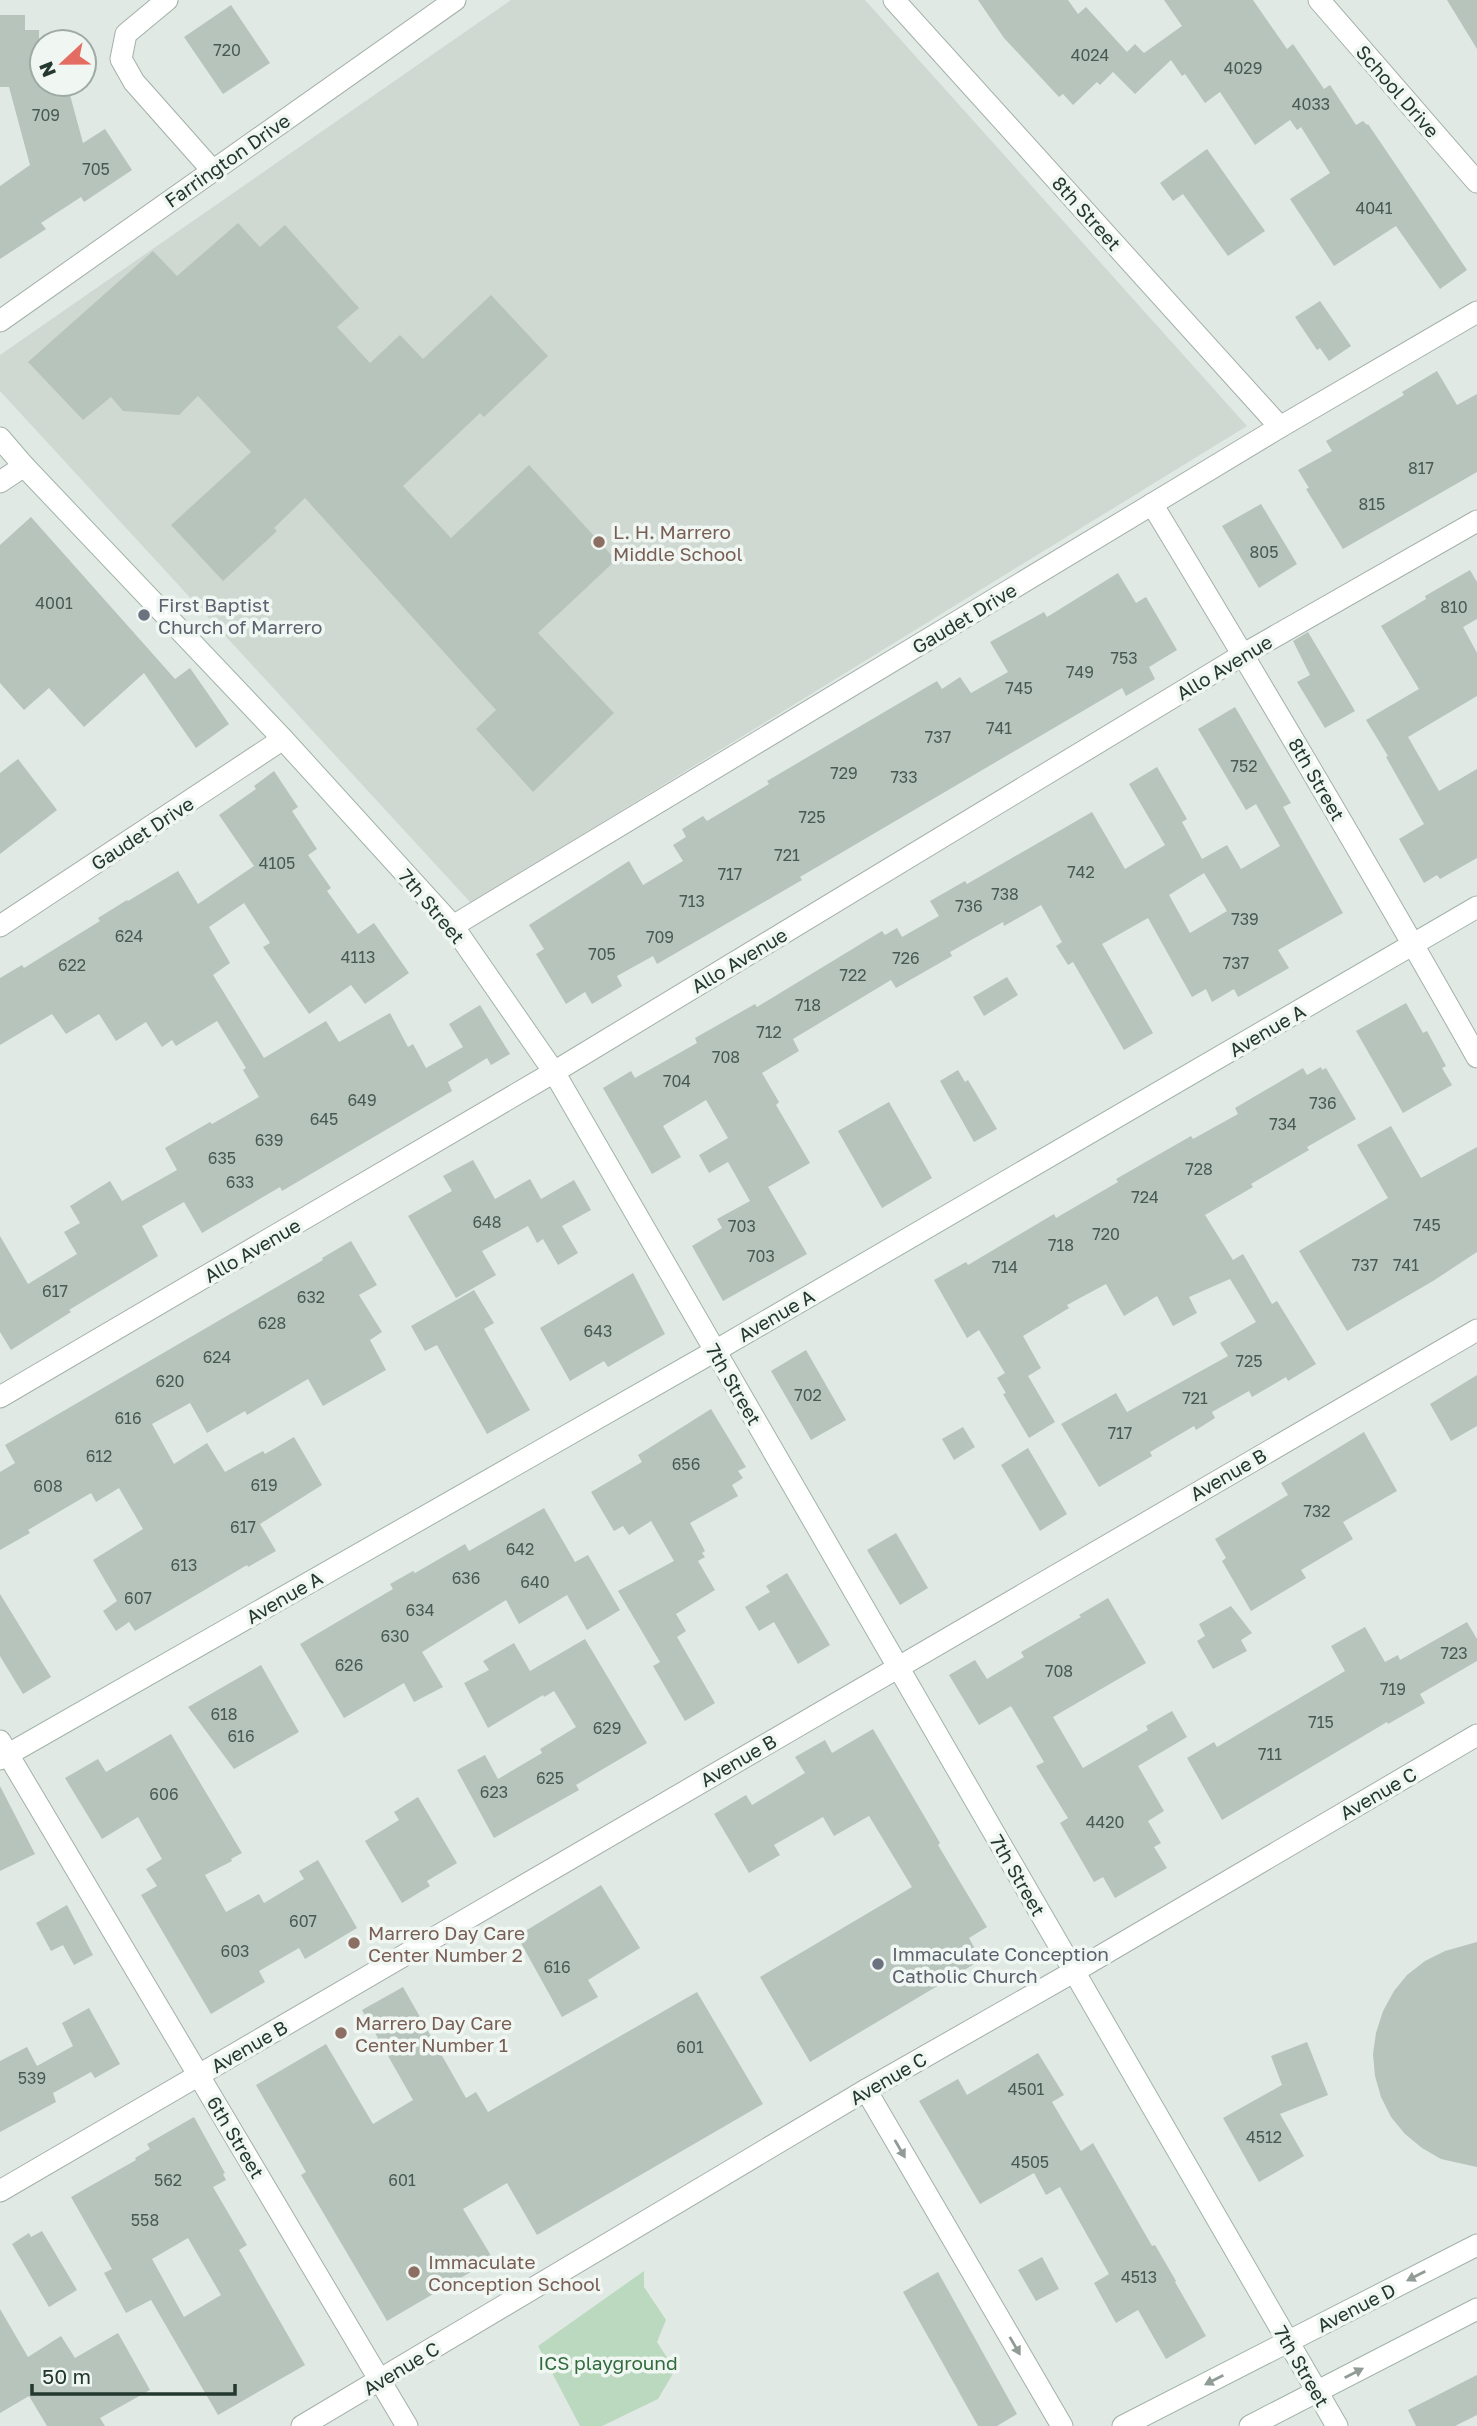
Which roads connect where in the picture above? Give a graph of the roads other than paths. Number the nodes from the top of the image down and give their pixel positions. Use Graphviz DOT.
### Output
graph roads {
  1 [pos="167,0"];
  2 [pos="455,0"];
  3 [pos="894,0"];
  4 [pos="1319,0"];
  5 [pos="212,170"];
  6 [pos="1477,182"];
  7 [pos="1477,312"];
  8 [pos="0,321"];
  9 [pos="1280,427"];
  10 [pos="0,438"];
  11 [pos="24,466"];
  12 [pos="0,482"];
  13 [pos="1152,504"];
  14 [pos="1477,521"];
  15 [pos="1244,654"];
  16 [pos="283,739"];
  17 [pos="1477,907"];
  18 [pos="0,926"];
  19 [pos="453,926"];
  20 [pos="1414,944"];
  21 [pos="1477,1057"];
  22 [pos="554,1072"];
  23 [pos="1477,1330"];
  24 [pos="715,1351"];
  25 [pos="0,1398"];
  26 [pos="897,1667"];
  27 [pos="1477,1735"];
  28 [pos="3,1752"];
  29 [pos="1075,1971"];
  30 [pos="199,2075"];
  31 [pos="866,2091"];
  32 [pos="0,2191"];
  33 [pos="1477,2245"];
  34 [pos="1477,2309"];
  35 [pos="1288,2342"];
  36 [pos="380,2380"];
  37 [pos="1317,2392"];
  38 [pos="302,2426"];
  39 [pos="407,2426"];
  40 [pos="1062,2426"];
  41 [pos="1122,2426"];
  42 [pos="1250,2426"];
  43 [pos="1337,2426"];
  1 -- 5 [label="street"];
  2 -- 5 [label="street, Farrington Drive"];
  3 -- 9 [label="street, 8th Street"];
  4 -- 6 [label="street, School Drive"];
  5 -- 8 [label="street, Farrington Drive"];
  7 -- 9 [label="street, Gaudet Drive"];
  9 -- 13 [label="street, Gaudet Drive"];
  10 -- 11 [label="street, 7th Street"];
  11 -- 12 [label="street"];
  11 -- 16 [label="street, 7th Street"];
  13 -- 15 [label="street, 8th Street"];
  13 -- 19 [label="street, Gaudet Drive"];
  14 -- 15 [label="street, Allo Avenue"];
  15 -- 20 [label="street, 8th Street"];
  15 -- 22 [label="street, Allo Avenue"];
  16 -- 18 [label="street, Gaudet Drive"];
  16 -- 19 [label="street, 7th Street"];
  17 -- 20 [label="street, Avenue A"];
  19 -- 22 [label="street, 7th Street"];
  20 -- 21 [label="street, 8th Street"];
  20 -- 24 [label="street, Avenue A"];
  22 -- 24 [label="street, 7th Street"];
  22 -- 25 [label="street, Allo Avenue"];
  23 -- 26 [label="street, Avenue B"];
  24 -- 26 [label="street, 7th Street"];
  24 -- 28 [label="street, Avenue A"];
  26 -- 29 [label="street, 7th Street"];
  26 -- 30 [label="street, Avenue B"];
  27 -- 29 [label="street, Avenue C"];
  28 -- 30 [label="street, 6th Street"];
  29 -- 31 [label="street, Avenue C"];
  29 -- 35 [label="street, 7th Street"];
  30 -- 32 [label="street, Avenue B"];
  30 -- 36 [label="street, 6th Street"];
  31 -- 36 [label="street, Avenue C"];
  31 -- 40 [label="street, one-way"];
  33 -- 35 [label="street, Avenue D, one-way"];
  37 -- 34 [label="street, one-way"];
  35 -- 37 [label="street, 7th Street"];
  35 -- 41 [label="street, Avenue D, one-way"];
  36 -- 38 [label="street, Avenue C"];
  36 -- 39 [label="street, 6th Street"];
  37 -- 42 [label="street"];
  37 -- 43 [label="street, 7th Street"];
}
